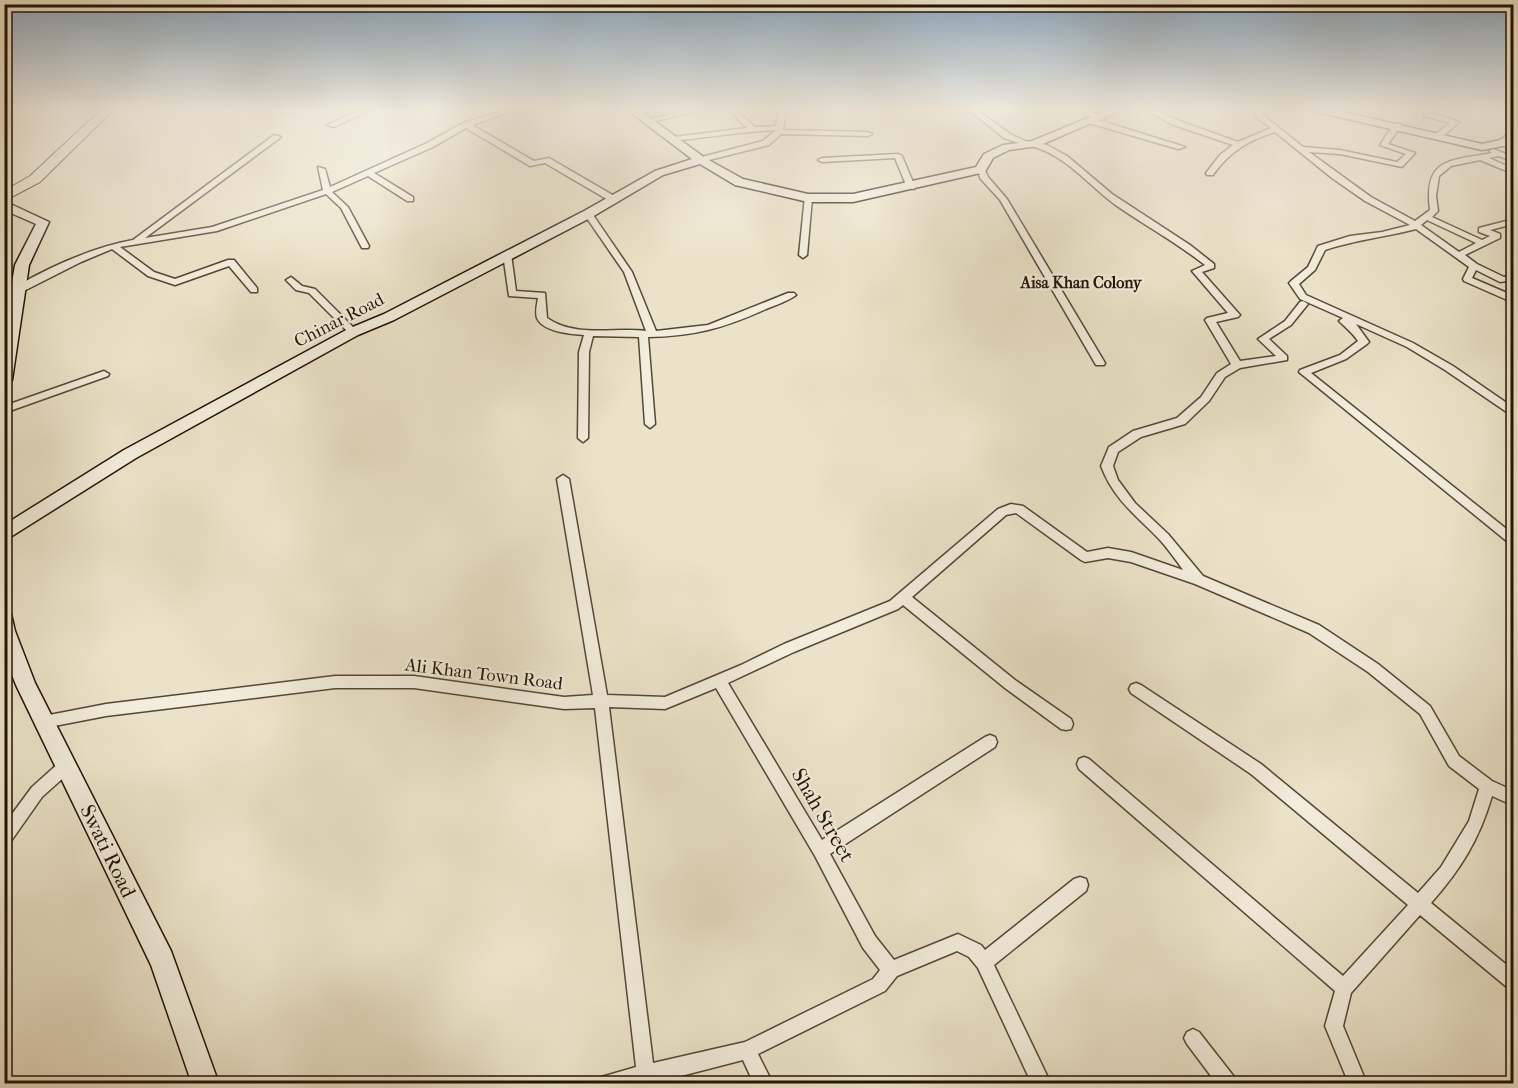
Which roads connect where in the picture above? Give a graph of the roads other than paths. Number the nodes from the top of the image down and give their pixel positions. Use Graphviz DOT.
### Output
graph roads {
  1 [pos="41,160"];
  2 [pos="55,160"];
  3 [pos="245,160"];
  4 [pos="397,160"];
  5 [pos="526,160"];
  6 [pos="700,160"];
  7 [pos="703,160"];
  8 [pos="822,160"];
  9 [pos="826,160"];
  10 [pos="900,160"];
  11 [pos="986,160"];
  12 [pos="1064,160"];
  13 [pos="1218,160"];
  14 [pos="1316,160"];
  15 [pos="1373,160"];
  16 [pos="1404,160"];
  17 [pos="1460,160"];
  18 [pos="1494,160"];
  19 [pos="321,169"];
  20 [pos="981,170"];
  21 [pos="369,172"];
  22 [pos="1514,172"];
  23 [pos="1210,173"];
  24 [pos="911,187"];
  25 [pos="4,188"];
  26 [pos="327,191"];
  27 [pos="4,197"];
  28 [pos="808,198"];
  29 [pos="410,199"];
  30 [pos="613,199"];
  31 [pos="4,205"];
  32 [pos="588,214"];
  33 [pos="1426,217"];
  34 [pos="1514,220"];
  35 [pos="1416,225"];
  36 [pos="136,240"];
  37 [pos="1482,243"];
  38 [pos="113,246"];
  39 [pos="365,246"];
  40 [pos="507,254"];
  41 [pos="803,255"];
  42 [pos="1459,255"];
  43 [pos="1474,266"];
  44 [pos="1514,277"];
  45 [pos="291,280"];
  46 [pos="18,289"];
  47 [pos="255,290"];
  48 [pos="791,295"];
  49 [pos="4,298"];
  50 [pos="1303,300"];
  51 [pos="1514,300"];
  52 [pos="353,332"];
  53 [pos="589,333"];
  54 [pos="647,333"];
  55 [pos="1100,363"];
  56 [pos="1237,365"];
  57 [pos="104,374"];
  58 [pos="4,380"];
  59 [pos="4,410"];
  60 [pos="1514,414"];
  61 [pos="650,424"];
  62 [pos="583,438"];
  63 [pos="563,479"];
  64 [pos="4,534"];
  65 [pos="1514,542"];
  66 [pos="1199,580"];
  67 [pos="903,597"];
  68 [pos="4,620"];
  69 [pos="719,681"];
  70 [pos="1136,688"];
  71 [pos="601,701"];
  72 [pos="44,722"];
  73 [pos="1066,724"];
  74 [pos="990,742"];
  75 [pos="1084,764"];
  76 [pos="66,766"];
  77 [pos="1486,786"];
  78 [pos="1514,799"];
  79 [pos="4,839"];
  80 [pos="820,851"];
  81 [pos="1080,885"];
  82 [pos="1418,903"];
  83 [pos="984,962"];
  84 [pos="891,970"];
  85 [pos="1514,982"];
  86 [pos="1344,988"];
  87 [pos="1193,1038"];
  88 [pos="747,1050"];
  89 [pos="646,1076"];
  90 [pos="206,1083"];
  91 [pos="604,1083"];
  92 [pos="764,1083"];
  93 [pos="1042,1083"];
  94 [pos="1229,1083"];
  95 [pos="1358,1083"];
  1 -- 25 [label="main road"];
  2 -- 27 [label="main road"];
  3 -- 36 [label="street"];
  4 -- 21 [label="street"];
  5 -- 30 [label="street"];
  6 -- 30 [label="street, Chinar Road"];
  7 -- 28 [label="street"];
  8 -- 9 [label="street"];
  10 -- 24 [label="street"];
  11 -- 20 [label="street"];
  12 -- 56 [label="street"];
  13 -- 23 [label="street"];
  14 -- 35 [label="street"];
  15 -- 16 [label="street"];
  17 -- 33 [label="street"];
  18 -- 22 [label="street"];
  19 -- 26 [label="street"];
  20 -- 24 [label="street"];
  20 -- 55 [label="street"];
  21 -- 26 [label="street"];
  21 -- 29 [label="street"];
  24 -- 28 [label="street"];
  26 -- 36 [label="street"];
  26 -- 39 [label="street"];
  28 -- 41 [label="street"];
  30 -- 32 [label="street, Chinar Road"];
  31 -- 46 [label="street"];
  32 -- 40 [label="street, Chinar Road"];
  32 -- 54 [label="street"];
  33 -- 35 [label="street"];
  33 -- 37 [label="street"];
  34 -- 37 [label="street"];
  35 -- 42 [label="street"];
  35 -- 50 [label="street"];
  36 -- 38 [label="street"];
  37 -- 42 [label="street"];
  38 -- 46 [label="street"];
  38 -- 47 [label="street"];
  40 -- 52 [label="street, Chinar Road"];
  40 -- 53 [label="street"];
  42 -- 43 [label="street"];
  43 -- 44 [label="street"];
  43 -- 51 [label="street"];
  45 -- 52 [label="street"];
  46 -- 49 [label="street"];
  46 -- 58 [label="street"];
  48 -- 54 [label="street"];
  50 -- 56 [label="street"];
  50 -- 60 [label="street"];
  50 -- 65 [label="street"];
  52 -- 64 [label="street, Chinar Road"];
  53 -- 54 [label="street"];
  53 -- 62 [label="street"];
  54 -- 61 [label="street"];
  56 -- 66 [label="street"];
  57 -- 59 [label="street"];
  63 -- 71 [label="street"];
  66 -- 67 [label="street, Ali Khan Town Road"];
  66 -- 77 [label="street"];
  67 -- 69 [label="street, Ali Khan Town Road"];
  67 -- 73 [label="street"];
  68 -- 72 [label="street, Swati Road"];
  69 -- 71 [label="street, Ali Khan Town Road"];
  69 -- 80 [label="street, Shah Street"];
  70 -- 82 [label="street"];
  71 -- 72 [label="street, Ali Khan Town Road"];
  71 -- 89 [label="street"];
  72 -- 76 [label="street, Swati Road"];
  74 -- 80 [label="street"];
  75 -- 86 [label="street"];
  76 -- 79 [label="street"];
  76 -- 90 [label="street, Swati Road"];
  77 -- 78 [label="street"];
  77 -- 82 [label="street"];
  80 -- 84 [label="street, Shah Street"];
  81 -- 83 [label="street"];
  82 -- 85 [label="street"];
  82 -- 86 [label="street"];
  83 -- 84 [label="street"];
  83 -- 93 [label="street"];
  84 -- 88 [label="street"];
  86 -- 95 [label="street"];
  87 -- 94 [label="street"];
  88 -- 89 [label="street"];
  88 -- 92 [label="street"];
  89 -- 91 [label="street"];
}
